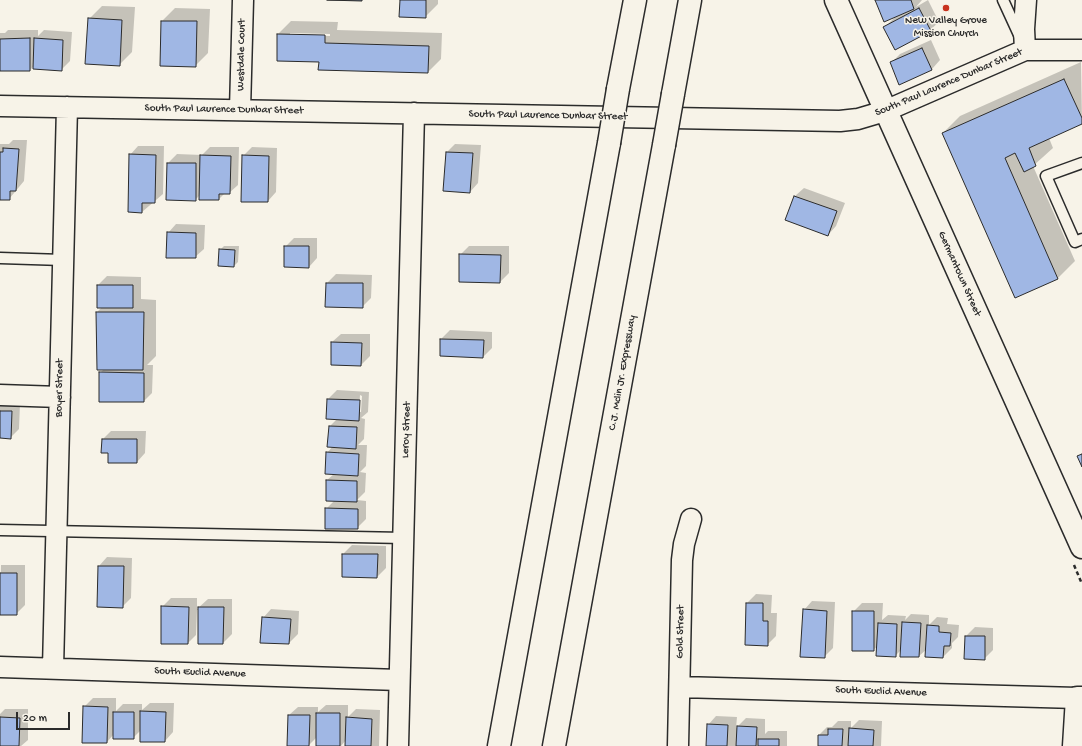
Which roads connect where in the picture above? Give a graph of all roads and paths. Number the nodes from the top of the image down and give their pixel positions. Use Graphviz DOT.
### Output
graph roads {
  1 [pos="243,0"];
  2 [pos="635,0"];
  3 [pos="690,0"];
  4 [pos="836,0"];
  5 [pos="1003,0"];
  6 [pos="1026,0"];
  7 [pos="1025,50"];
  8 [pos="1082,50"];
  9 [pos="0,106"];
  10 [pos="67,107"];
  11 [pos="240,110"];
  12 [pos="885,111"];
  13 [pos="414,113"];
  14 [pos="1082,164"];
  15 [pos="1082,239"];
  16 [pos="0,258"];
  17 [pos="63,260"];
  18 [pos="0,395"];
  19 [pos="60,397"];
  20 [pos="691,519"];
  21 [pos="0,530"];
  22 [pos="57,532"];
  23 [pos="1080,535"];
  24 [pos="404,538"];
  25 [pos="0,667"];
  26 [pos="53,668"];
  27 [pos="399,680"];
  28 [pos="680,687"];
  29 [pos="1080,698"];
  30 [pos="398,746"];
  31 [pos="499,746"];
  32 [pos="554,746"];
  33 [pos="678,746"];
  34 [pos="1074,746"];
  1 -- 11 [label="street, Westdale Court"];
  2 -- 31 [label="main road, bridge"];
  3 -- 32 [label="main road, C.J. Mclin Jr. Expressway, bridge"];
  4 -- 12 [label="main road, Germantown Street"];
  5 -- 7 [label="lane"];
  6 -- 7 [label="street"];
  7 -- 8 [label="street, South Paul Laurence Dunbar Street"];
  7 -- 12 [label="street, South Paul Laurence Dunbar Street"];
  9 -- 10 [label="street, South Paul Laurence Dunbar Street"];
  10 -- 11 [label="street, South Paul Laurence Dunbar Street"];
  10 -- 17 [label="street, Boyer Street"];
  11 -- 13 [label="street, South Paul Laurence Dunbar Street"];
  12 -- 13 [label="street, South Paul Laurence Dunbar Street"];
  12 -- 23 [label="main road, Germantown Street"];
  13 -- 24 [label="street, Leroy Street"];
  14 -- 15 [label="lane"];
  16 -- 17 [label="lane"];
  17 -- 19 [label="street, Boyer Street"];
  18 -- 19 [label="street"];
  19 -- 22 [label="street, Boyer Street"];
  20 -- 28 [label="street, Gold Street"];
  21 -- 22 [label="lane"];
  22 -- 24 [label="lane"];
  22 -- 26 [label="street, Boyer Street"];
  24 -- 27 [label="street, Leroy Street"];
  25 -- 26 [label="street, South Euclid Avenue"];
  26 -- 27 [label="street, South Euclid Avenue"];
  27 -- 30 [label="street, Leroy Street"];
  28 -- 29 [label="street, South Euclid Avenue"];
  28 -- 33 [label="street, Gold Street"];
  29 -- 34 [label="main road"];
}
